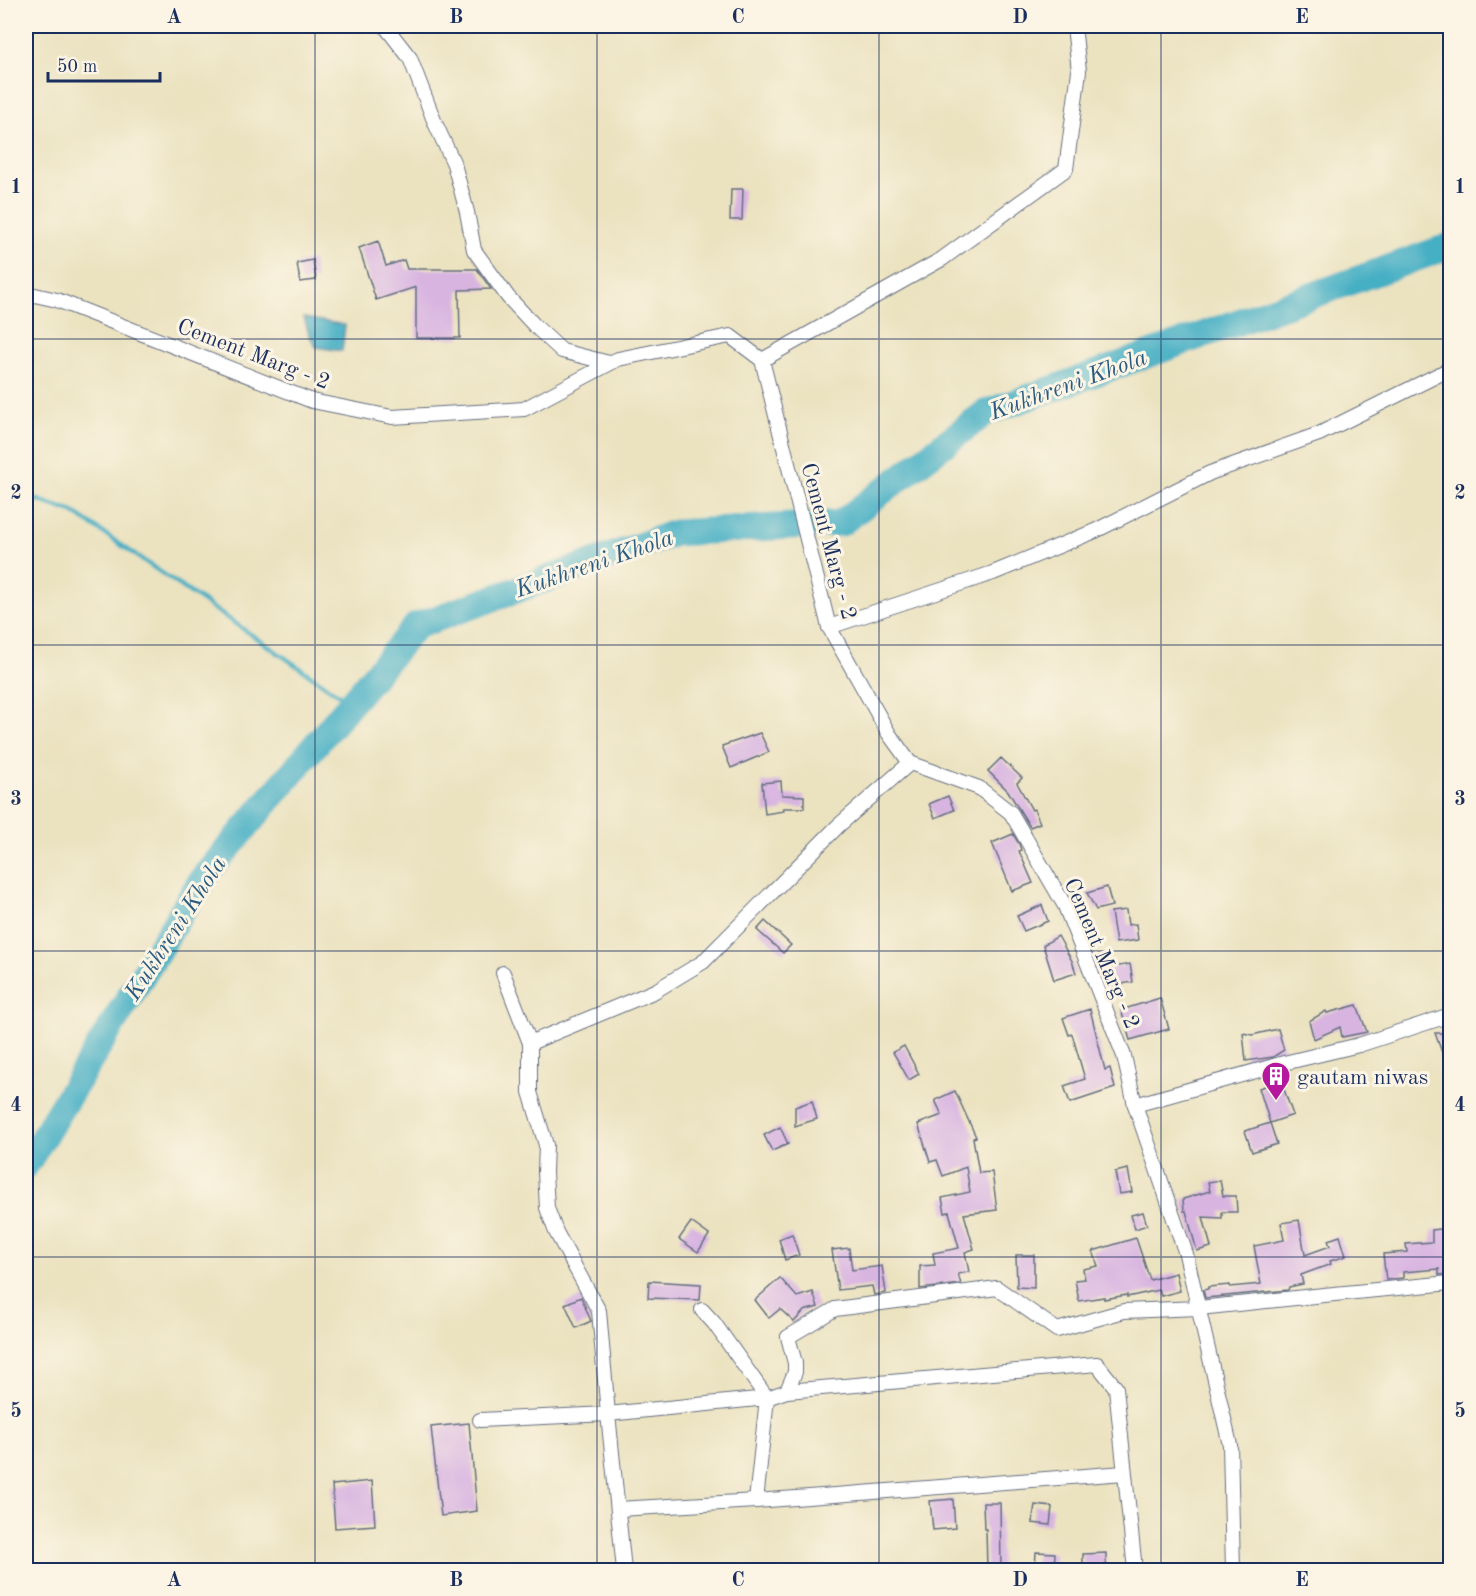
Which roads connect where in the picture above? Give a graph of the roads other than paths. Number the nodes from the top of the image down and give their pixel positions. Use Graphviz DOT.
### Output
graph roads {
  1 [pos="385,26"];
  2 [pos="1074,26"];
  3 [pos="26,293"];
  4 [pos="762,360"];
  5 [pos="609,363"];
  6 [pos="1450,369"];
  7 [pos="829,627"];
  8 [pos="910,763"];
  9 [pos="503,974"];
  10 [pos="1450,1015"];
  11 [pos="530,1043"];
  12 [pos="1135,1105"];
  13 [pos="1450,1283"];
  14 [pos="1199,1308"];
  15 [pos="702,1311"];
  16 [pos="787,1391"];
  17 [pos="767,1398"];
  18 [pos="608,1414"];
  19 [pos="480,1420"];
  20 [pos="1124,1473"];
  21 [pos="756,1501"];
  22 [pos="618,1509"];
  23 [pos="624,1570"];
  24 [pos="1135,1570"];
  25 [pos="1233,1570"];
  1 -- 5 [label="street"];
  2 -- 4 [label="street"];
  3 -- 5 [label="street, Cement Marg - 2"];
  4 -- 5 [label="street, Cement Marg - 2"];
  4 -- 7 [label="street, Cement Marg - 2"];
  6 -- 7 [label="street"];
  7 -- 8 [label="street, Cement Marg - 2"];
  8 -- 11 [label="street"];
  8 -- 12 [label="street, Cement Marg - 2"];
  9 -- 11 [label="street"];
  10 -- 12 [label="street"];
  11 -- 18 [label="street"];
  12 -- 14 [label="street, Cement Marg - 2"];
  13 -- 14 [label="street"];
  14 -- 16 [label="street"];
  14 -- 25 [label="street, Cement Marg - 2"];
  15 -- 17 [label="street"];
  16 -- 17 [label="street"];
  16 -- 20 [label="street"];
  17 -- 18 [label="street"];
  17 -- 21 [label="street"];
  18 -- 19 [label="street"];
  18 -- 22 [label="street"];
  20 -- 21 [label="street"];
  20 -- 24 [label="street"];
  21 -- 22 [label="street"];
  22 -- 23 [label="street"];
}
